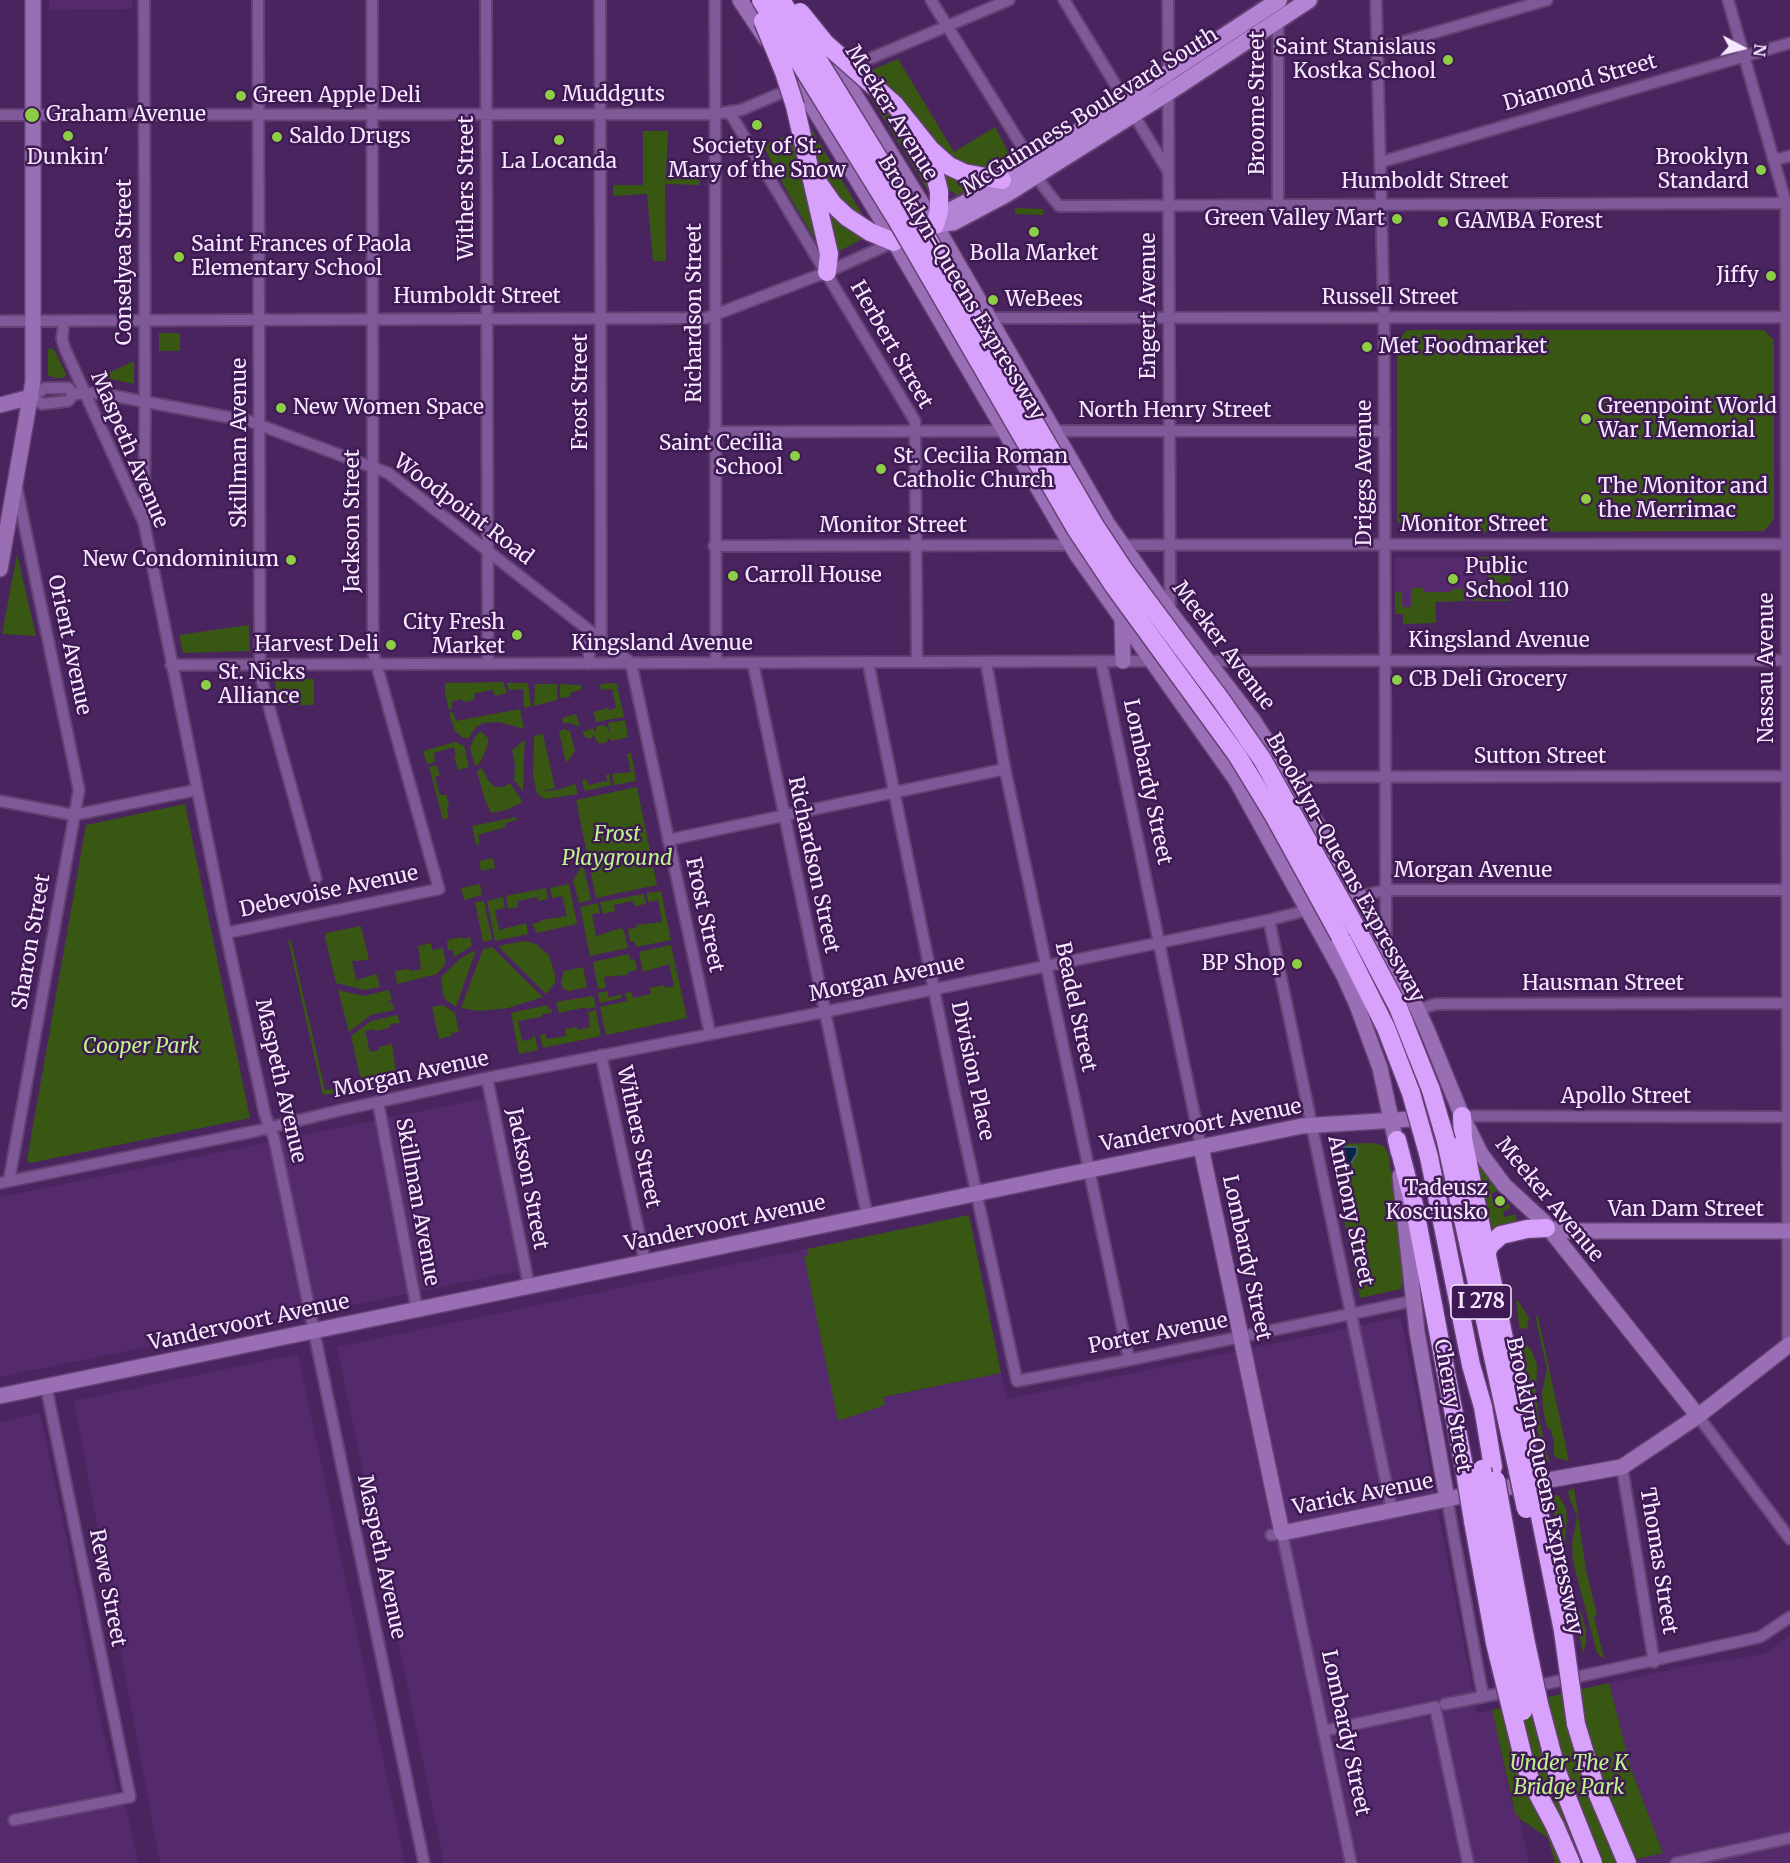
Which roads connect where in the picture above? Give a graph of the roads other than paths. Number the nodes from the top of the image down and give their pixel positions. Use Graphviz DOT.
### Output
graph roads {
  1 [pos="33,0"];
  2 [pos="144,0"];
  3 [pos="258,0"];
  4 [pos="372,0"];
  5 [pos="486,0"];
  6 [pos="600,0"];
  7 [pos="715,0"];
  8 [pos="740,0"];
  9 [pos="754,0"];
  10 [pos="761,0"];
  11 [pos="781,0"];
  12 [pos="789,0"];
  13 [pos="797,0"];
  14 [pos="931,0"];
  15 [pos="1009,0"];
  16 [pos="1064,0"];
  17 [pos="1168,0"];
  18 [pos="1278,0"];
  19 [pos="1309,0"];
  20 [pos="1376,0"];
  21 [pos="1547,0"];
  22 [pos="1728,0"];
  23 [pos="1278,20"];
  24 [pos="946,25"];
  25 [pos="1790,43"];
  26 [pos="1378,49"];
  27 [pos="1745,56"];
  28 [pos="840,71"];
  29 [pos="1169,72"];
  30 [pos="800,86"];
  31 [pos="1169,92"];
  32 [pos="1129,108"];
  33 [pos="730,113"];
  34 [pos="373,114"];
  35 [pos="486,114"];
  36 [pos="600,114"];
  37 [pos="715,114"];
  38 [pos="0,115"];
  39 [pos="33,115"];
  40 [pos="145,115"];
  41 [pos="259,115"];
  42 [pos="919,135"];
  43 [pos="1790,156"];
  44 [pos="807,160"];
  45 [pos="1774,160"];
  46 [pos="1382,162"];
  47 [pos="1034,168"];
  48 [pos="1169,171"];
  49 [pos="1002,180"];
  50 [pos="1788,203"];
  51 [pos="1382,204"];
  52 [pos="1278,205"];
  53 [pos="1169,206"];
  54 [pos="935,225"];
  55 [pos="894,242"];
  56 [pos="827,272"];
  57 [pos="714,315"];
  58 [pos="1788,317"];
  59 [pos="989,318"];
  60 [pos="1169,318"];
  61 [pos="1384,318"];
  62 [pos="372,319"];
  63 [pos="487,319"];
  64 [pos="600,319"];
  65 [pos="145,320"];
  66 [pos="259,320"];
  67 [pos="0,321"];
  68 [pos="34,321"];
  69 [pos="64,321"];
  70 [pos="80,393"];
  71 [pos="31,397"];
  72 [pos="145,401"];
  73 [pos="0,405"];
  74 [pos="259,424"];
  75 [pos="1788,430"];
  76 [pos="1006,431"];
  77 [pos="1055,431"];
  78 [pos="1385,431"];
  79 [pos="714,432"];
  80 [pos="915,432"];
  81 [pos="1169,432"];
  82 [pos="373,467"];
  83 [pos="16,482"];
  84 [pos="144,523"];
  85 [pos="1788,544"];
  86 [pos="1071,545"];
  87 [pos="1122,545"];
  88 [pos="1169,545"];
  89 [pos="1385,545"];
  90 [pos="714,546"];
  91 [pos="916,546"];
  92 [pos="487,551"];
  93 [pos="0,569"];
  94 [pos="1170,612"];
  95 [pos="1122,617"];
  96 [pos="590,632"];
  97 [pos="601,640"];
  98 [pos="1385,660"];
  99 [pos="1788,660"];
  100 [pos="1101,661"];
  101 [pos="1123,661"];
  102 [pos="868,662"];
  103 [pos="916,662"];
  104 [pos="986,662"];
  105 [pos="1153,662"];
  106 [pos="1209,662"];
  107 [pos="631,663"];
  108 [pos="716,663"];
  109 [pos="753,663"];
  110 [pos="260,664"];
  111 [pos="376,664"];
  112 [pos="488,664"];
  113 [pos="589,664"];
  114 [pos="171,665"];
  115 [pos="1005,769"];
  116 [pos="1788,776"];
  117 [pos="1290,777"];
  118 [pos="1386,777"];
  119 [pos="196,790"];
  120 [pos="894,793"];
  121 [pos="0,801"];
  122 [pos="74,815"];
  123 [pos="783,816"];
  124 [pos="668,840"];
  125 [pos="316,878"];
  126 [pos="439,889"];
  127 [pos="1386,890"];
  128 [pos="1789,890"];
  129 [pos="1358,896"];
  130 [pos="1307,911"];
  131 [pos="1269,920"];
  132 [pos="226,933"];
  133 [pos="1158,943"];
  134 [pos="1386,947"];
  135 [pos="1047,966"];
  136 [pos="935,988"];
  137 [pos="1789,1003"];
  138 [pos="1418,1010"];
  139 [pos="824,1012"];
  140 [pos="710,1034"];
  141 [pos="601,1055"];
  142 [pos="487,1078"];
  143 [pos="378,1102"];
  144 [pos="1462,1116"];
  145 [pos="1789,1117"];
  146 [pos="1392,1120"];
  147 [pos="1312,1125"];
  148 [pos="270,1127"];
  149 [pos="1397,1140"];
  150 [pos="1201,1147"];
  151 [pos="1089,1170"];
  152 [pos="5,1182"];
  153 [pos="978,1192"];
  154 [pos="867,1215"];
  155 [pos="1546,1228"];
  156 [pos="1789,1231"];
  157 [pos="1486,1254"];
  158 [pos="645,1263"];
  159 [pos="529,1287"];
  160 [pos="1413,1301"];
  161 [pos="417,1310"];
  162 [pos="1352,1314"];
  163 [pos="314,1331"];
  164 [pos="1240,1337"];
  165 [pos="1789,1344"];
  166 [pos="1129,1360"];
  167 [pos="1017,1381"];
  168 [pos="46,1386"];
  169 [pos="0,1396"];
  170 [pos="1698,1416"];
  171 [pos="1522,1461"];
  172 [pos="1622,1467"];
  173 [pos="1480,1469"];
  174 [pos="1447,1499"];
  175 [pos="1392,1510"];
  176 [pos="1277,1534"];
  177 [pos="1790,1539"];
  178 [pos="1790,1617"];
  179 [pos="1510,1640"];
  180 [pos="1654,1662"];
  181 [pos="1484,1696"];
  182 [pos="1440,1706"];
  183 [pos="1323,1731"];
  184 [pos="14,1820"];
  185 [pos="1790,1838"];
  186 [pos="1700,1861"];
  187 [pos="424,1863"];
  188 [pos="1351,1863"];
  189 [pos="1468,1863"];
  190 [pos="1571,1863"];
  191 [pos="1593,1863"];
  192 [pos="1627,1863"];
  193 [pos="1676,1863"];
  1 -- 39 [label="main road"];
  2 -- 40 [label="street, Conselyea Street"];
  3 -- 41 [label="street, Skillman Avenue"];
  4 -- 34 [label="street, Jackson Street"];
  5 -- 35 [label="street, Withers Street"];
  6 -- 36 [label="street, Frost Street"];
  7 -- 37 [label="street, Richardson Street"];
  8 -- 30 [label="main road"];
  9 -- 44 [label="highway, bridge"];
  10 -- 173 [label="highway, Brooklyn-Queens Expressway / I 278, bridge"];
  11 -- 171 [label="highway, Brooklyn-Queens Expressway / I 278, bridge"];
  12 -- 42 [label="highway, bridge"];
  13 -- 28 [label="main road, Meeker Avenue"];
  14 -- 24 [label="street"];
  15 -- 24 [label="street"];
  16 -- 32 [label="street"];
  17 -- 29 [label="street, Engert Avenue"];
  18 -- 23 [label="street, Broome Street"];
  18 -- 29 [label="main road, McGuinness Boulevard South"];
  19 -- 23 [label="main road, McGuinness Boulevard South"];
  20 -- 26 [label="street, Driggs Avenue"];
  21 -- 26 [label="street"];
  22 -- 27 [label="street, Nassau Avenue"];
  23 -- 31 [label="main road, McGuinness Boulevard South"];
  23 -- 52 [label="street, Broome Street"];
  24 -- 28 [label="street"];
  24 -- 47 [label="street"];
  25 -- 27 [label="street, Diamond Street"];
  26 -- 46 [label="street, Driggs Avenue"];
  27 -- 45 [label="street, Nassau Avenue"];
  27 -- 46 [label="street, Diamond Street"];
  28 -- 30 [label="street"];
  28 -- 54 [label="main road, Meeker Avenue"];
  29 -- 31 [label="street, Engert Avenue"];
  29 -- 32 [label="main road, McGuinness Boulevard South"];
  30 -- 33 [label="street"];
  30 -- 55 [label="main road"];
  31 -- 32 [label="main road, McGuinness Boulevard South"];
  31 -- 48 [label="street, Engert Avenue"];
  32 -- 47 [label="main road, McGuinness Boulevard South"];
  32 -- 48 [label="street"];
  33 -- 37 [label="street"];
  33 -- 56 [label="street, Herbert Street"];
  34 -- 35 [label="street"];
  34 -- 41 [label="street"];
  34 -- 62 [label="street, Jackson Street"];
  35 -- 36 [label="street"];
  35 -- 63 [label="street, Withers Street"];
  36 -- 37 [label="street"];
  36 -- 64 [label="street, Frost Street"];
  37 -- 57 [label="street, Richardson Street"];
  38 -- 39 [label="street"];
  39 -- 40 [label="street"];
  39 -- 68 [label="main road"];
  40 -- 41 [label="street"];
  40 -- 65 [label="street, Conselyea Street"];
  41 -- 66 [label="street, Skillman Avenue"];
  42 -- 49 [label="highway"];
  42 -- 54 [label="highway"];
  43 -- 45 [label="street"];
  44 -- 55 [label="highway"];
  44 -- 56 [label="highway"];
  45 -- 50 [label="street, Nassau Avenue"];
  46 -- 51 [label="street, Driggs Avenue"];
  47 -- 49 [label="main road, McGuinness Boulevard South"];
  47 -- 53 [label="street, Humboldt Street"];
  47 -- 54 [label="main road, McGuinness Boulevard South"];
  48 -- 53 [label="street, Engert Avenue"];
  49 -- 54 [label="main road, McGuinness Boulevard South"];
  50 -- 51 [label="street, Humboldt Street"];
  50 -- 58 [label="street, Nassau Avenue"];
  51 -- 52 [label="street, Humboldt Street"];
  51 -- 61 [label="street, Driggs Avenue"];
  52 -- 53 [label="street, Humboldt Street"];
  53 -- 60 [label="street, Engert Avenue"];
  54 -- 55 [label="main road, Humboldt Street"];
  54 -- 59 [label="main road, Meeker Avenue"];
  55 -- 56 [label="street, Humboldt Street"];
  55 -- 76 [label="main road"];
  56 -- 57 [label="street, Humboldt Street"];
  56 -- 80 [label="street, Herbert Street"];
  57 -- 64 [label="street, Humboldt Street"];
  57 -- 79 [label="street, Richardson Street"];
  58 -- 61 [label="street, Russell Street"];
  58 -- 75 [label="street, Nassau Avenue"];
  59 -- 60 [label="street, Russell Street"];
  59 -- 77 [label="main road, Meeker Avenue"];
  60 -- 61 [label="street, Russell Street"];
  60 -- 81 [label="street, Engert Avenue"];
  61 -- 78 [label="street, Driggs Avenue"];
  62 -- 63 [label="street, Humboldt Street"];
  62 -- 66 [label="street, Humboldt Street"];
  62 -- 82 [label="street, Jackson Street"];
  63 -- 64 [label="street, Humboldt Street"];
  63 -- 92 [label="street, Withers Street"];
  64 -- 97 [label="street, Frost Street"];
  65 -- 66 [label="street, Humboldt Street"];
  65 -- 69 [label="street, Humboldt Street"];
  65 -- 72 [label="street, Conselyea Street"];
  66 -- 74 [label="street, Skillman Avenue"];
  67 -- 68 [label="street, Humboldt Street"];
  68 -- 69 [label="street, Humboldt Street"];
  68 -- 71 [label="main road"];
  69 -- 70 [label="street, Maspeth Avenue"];
  70 -- 71 [label="street, Woodpoint Road"];
  70 -- 71 [label="street, Woodpoint Road"];
  70 -- 72 [label="street, Woodpoint Road"];
  70 -- 84 [label="street, Maspeth Avenue"];
  71 -- 73 [label="main road"];
  71 -- 83 [label="main road"];
  72 -- 74 [label="street, Woodpoint Road"];
  72 -- 84 [label="street, Conselyea Street"];
  74 -- 82 [label="street, Woodpoint Road"];
  74 -- 110 [label="street, Skillman Avenue"];
  75 -- 85 [label="street, Nassau Avenue"];
  76 -- 77 [label="street, North Henry Street"];
  76 -- 80 [label="street, North Henry Street"];
  76 -- 86 [label="main road"];
  77 -- 81 [label="street, North Henry Street"];
  77 -- 87 [label="main road, Meeker Avenue"];
  78 -- 81 [label="street, North Henry Street"];
  78 -- 89 [label="street, Driggs Avenue"];
  79 -- 80 [label="street, North Henry Street"];
  79 -- 90 [label="street, Richardson Street"];
  80 -- 91 [label="street, Herbert Street"];
  81 -- 88 [label="street, Engert Avenue"];
  82 -- 92 [label="street, Woodpoint Road"];
  82 -- 111 [label="street, Jackson Street"];
  83 -- 93 [label="main road"];
  83 -- 122 [label="street, Orient Avenue"];
  84 -- 114 [label="street, Maspeth Avenue"];
  85 -- 89 [label="street, Monitor Street"];
  85 -- 99 [label="street, Nassau Avenue"];
  86 -- 91 [label="street, Monitor Street"];
  86 -- 95 [label="main road"];
  87 -- 88 [label="street, Monitor Street"];
  87 -- 94 [label="main road, Meeker Avenue"];
  88 -- 89 [label="street, Monitor Street"];
  88 -- 94 [label="street, Engert Avenue"];
  89 -- 98 [label="street, Driggs Avenue"];
  90 -- 91 [label="street, Monitor Street"];
  90 -- 108 [label="street, Richardson Street"];
  91 -- 103 [label="street, Herbert Street"];
  92 -- 96 [label="street, Woodpoint Road"];
  92 -- 112 [label="street, Withers Street"];
  94 -- 106 [label="main road, Meeker Avenue"];
  95 -- 101 [label="main road"];
  95 -- 105 [label="main road"];
  96 -- 97 [label="street, Woodpoint Road"];
  96 -- 113 [label="street"];
  97 -- 107 [label="street, Woodpoint Road"];
  98 -- 99 [label="street, Kingsland Avenue"];
  98 -- 106 [label="street, Kingsland Avenue"];
  98 -- 118 [label="street, Driggs Avenue"];
  99 -- 116 [label="street, Nassau Avenue"];
  100 -- 101 [label="street, Kingsland Avenue"];
  100 -- 104 [label="street, Kingsland Avenue"];
  100 -- 133 [label="street, Lombardy Street"];
  101 -- 105 [label="street, Kingsland Avenue"];
  102 -- 103 [label="street, Kingsland Avenue"];
  102 -- 109 [label="street, Kingsland Avenue"];
  102 -- 120 [label="street, Division Place"];
  103 -- 104 [label="street, Kingsland Avenue"];
  104 -- 115 [label="street, Beadel Street"];
  105 -- 106 [label="street, Kingsland Avenue"];
  105 -- 130 [label="main road"];
  106 -- 117 [label="main road, Meeker Avenue"];
  107 -- 108 [label="street, Kingsland Avenue"];
  107 -- 113 [label="street, Kingsland Avenue"];
  107 -- 124 [label="street, Frost Street"];
  108 -- 109 [label="street, Kingsland Avenue"];
  109 -- 123 [label="street, Richardson Street"];
  110 -- 111 [label="street, Kingsland Avenue"];
  110 -- 114 [label="street, Kingsland Avenue"];
  110 -- 125 [label="street, Skillman Avenue"];
  111 -- 112 [label="street, Kingsland Avenue"];
  111 -- 126 [label="street, Jackson Street"];
  112 -- 113 [label="street, Kingsland Avenue"];
  114 -- 119 [label="street, Maspeth Avenue"];
  115 -- 120 [label="street"];
  115 -- 135 [label="street, Beadel Street"];
  116 -- 118 [label="street, Sutton Street"];
  116 -- 128 [label="street, Nassau Avenue"];
  117 -- 118 [label="street, Sutton Street"];
  117 -- 129 [label="main road, Meeker Avenue"];
  118 -- 127 [label="street, Driggs Avenue"];
  119 -- 122 [label="street"];
  119 -- 132 [label="street, Maspeth Avenue"];
  120 -- 123 [label="street"];
  120 -- 136 [label="street, Division Place"];
  121 -- 122 [label="street"];
  122 -- 152 [label="street, Sharon Street"];
  123 -- 124 [label="street"];
  123 -- 139 [label="street, Richardson Street"];
  124 -- 140 [label="street, Frost Street"];
  126 -- 132 [label="street, Debevoise Avenue"];
  127 -- 128 [label="street, Morgan Avenue"];
  127 -- 129 [label="street, Morgan Avenue"];
  127 -- 134 [label="street, Driggs Avenue"];
  128 -- 137 [label="street, Nassau Avenue"];
  129 -- 130 [label="street, Morgan Avenue"];
  129 -- 134 [label="main road, Meeker Avenue"];
  130 -- 131 [label="street, Morgan Avenue"];
  130 -- 146 [label="main road"];
  131 -- 133 [label="street, Morgan Avenue"];
  131 -- 147 [label="street, Anthony Street"];
  132 -- 148 [label="street, Maspeth Avenue"];
  133 -- 135 [label="street, Morgan Avenue"];
  133 -- 150 [label="street, Lombardy Street"];
  134 -- 138 [label="main road, Meeker Avenue"];
  135 -- 136 [label="street, Morgan Avenue"];
  135 -- 151 [label="street, Beadel Street"];
  136 -- 139 [label="street, Morgan Avenue"];
  136 -- 153 [label="street, Division Place"];
  137 -- 138 [label="street, Hausman Street"];
  137 -- 145 [label="street, Nassau Avenue"];
  138 -- 144 [label="main road, Meeker Avenue"];
  139 -- 140 [label="street, Morgan Avenue"];
  139 -- 154 [label="street, Richardson Street"];
  140 -- 141 [label="street, Morgan Avenue"];
  141 -- 142 [label="street, Morgan Avenue"];
  141 -- 158 [label="street, Withers Street"];
  142 -- 143 [label="street, Morgan Avenue"];
  142 -- 159 [label="street, Jackson Street"];
  143 -- 148 [label="street, Morgan Avenue"];
  143 -- 161 [label="street, Skillman Avenue"];
  144 -- 145 [label="street, Apollo Street"];
  144 -- 146 [label="main road, Vandervoort Avenue"];
  144 -- 155 [label="main road, Meeker Avenue"];
  144 -- 157 [label="highway"];
  145 -- 156 [label="street, Nassau Avenue"];
  146 -- 147 [label="main road, Vandervoort Avenue"];
  146 -- 149 [label="main road, Cherry Street"];
  147 -- 150 [label="main road, Vandervoort Avenue"];
  147 -- 162 [label="street, Anthony Street"];
  148 -- 152 [label="street, Morgan Avenue"];
  148 -- 163 [label="street, Maspeth Avenue"];
  149 -- 160 [label="main road, Cherry Street"];
  149 -- 173 [label="highway"];
  150 -- 151 [label="main road, Vandervoort Avenue"];
  150 -- 164 [label="main road, Lombardy Street"];
  151 -- 153 [label="main road, Vandervoort Avenue"];
  151 -- 166 [label="street, Beadel Street"];
  153 -- 154 [label="main road, Vandervoort Avenue"];
  153 -- 167 [label="street, Division Place"];
  154 -- 158 [label="main road, Vandervoort Avenue"];
  155 -- 156 [label="main road, Van Dam Street"];
  155 -- 157 [label="highway"];
  155 -- 170 [label="main road, Meeker Avenue"];
  156 -- 165 [label="street, Nassau Avenue"];
  157 -- 171 [label="highway"];
  158 -- 159 [label="main road, Vandervoort Avenue"];
  159 -- 161 [label="main road, Vandervoort Avenue"];
  160 -- 162 [label="street, Porter Avenue"];
  160 -- 174 [label="main road, Cherry Street"];
  161 -- 163 [label="main road, Vandervoort Avenue"];
  162 -- 164 [label="street, Porter Avenue"];
  162 -- 175 [label="street, Anthony Street"];
  163 -- 168 [label="main road, Vandervoort Avenue"];
  163 -- 187 [label="street, Maspeth Avenue"];
  164 -- 166 [label="street, Porter Avenue"];
  164 -- 176 [label="main road, Lombardy Street"];
  165 -- 170 [label="main road, Varick Avenue"];
  166 -- 167 [label="street, Porter Avenue"];
  168 -- 169 [label="main road, Vandervoort Avenue"];
  168 -- 184 [label="street, Rewe Street"];
  170 -- 172 [label="main road, Varick Avenue"];
  170 -- 177 [label="street, Meeker Avenue"];
  171 -- 192 [label="highway, Brooklyn-Queens Expressway / I 278, bridge"];
  172 -- 174 [label="main road, Varick Avenue"];
  172 -- 180 [label="street, Thomas Street"];
  173 -- 179 [label="highway, I 278, bridge"];
  174 -- 175 [label="main road, Varick Avenue"];
  174 -- 181 [label="street, Cherry Street"];
  175 -- 176 [label="main road, Varick Avenue"];
  176 -- 183 [label="street, Lombardy Street"];
  178 -- 180 [label="street"];
  179 -- 190 [label="highway, bridge"];
  179 -- 191 [label="highway, I 278, bridge"];
  180 -- 181 [label="street"];
  181 -- 182 [label="street"];
  182 -- 183 [label="street"];
  182 -- 189 [label="street"];
  183 -- 188 [label="street, Lombardy Street"];
  185 -- 186 [label="street"];
  186 -- 193 [label="street"];
}
